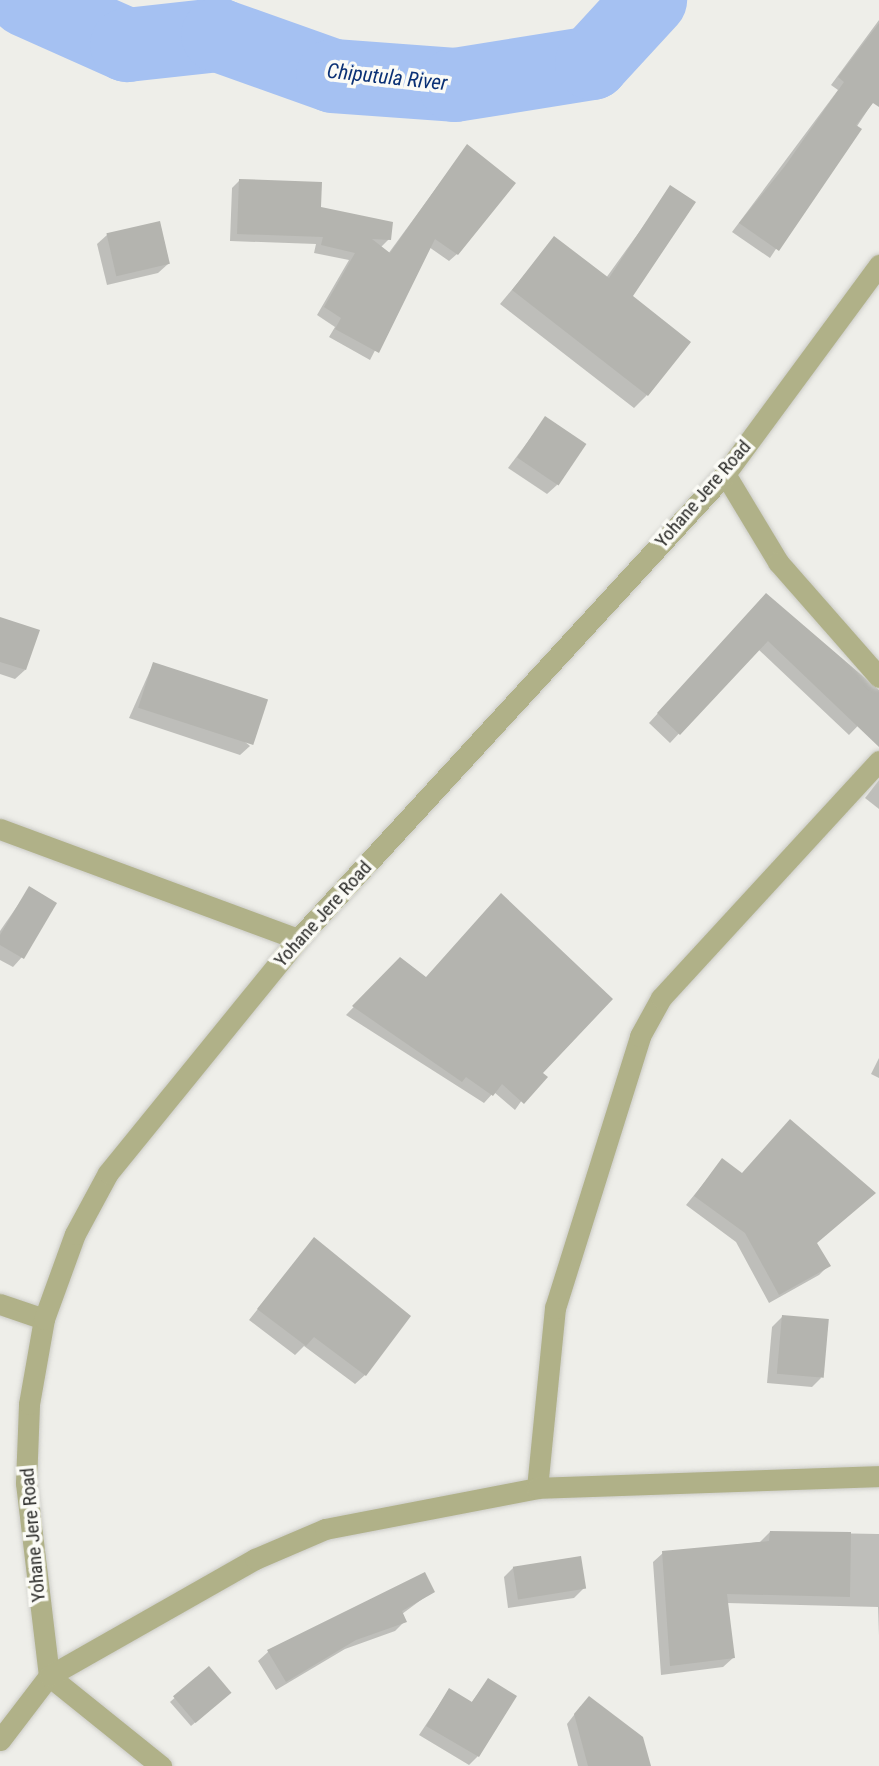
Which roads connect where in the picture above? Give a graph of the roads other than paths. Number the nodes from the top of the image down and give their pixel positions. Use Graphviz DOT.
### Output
graph roads {
  1 [pos="879,265"];
  2 [pos="725,474"];
  3 [pos="879,677"];
  4 [pos="879,761"];
  5 [pos="0,830"];
  6 [pos="298,939"];
  7 [pos="0,1304"];
  8 [pos="44,1319"];
  9 [pos="879,1476"];
  10 [pos="537,1488"];
  11 [pos="49,1676"];
  12 [pos="0,1740"];
  13 [pos="161,1766"];
  1 -- 2 [label="street, Yohane Jere Road"];
  2 -- 3 [label="street"];
  2 -- 6 [label="street, Yohane Jere Road"];
  4 -- 10 [label="street"];
  5 -- 6 [label="street"];
  6 -- 8 [label="street, Yohane Jere Road"];
  7 -- 8 [label="street"];
  8 -- 11 [label="street, Yohane Jere Road"];
  9 -- 10 [label="street"];
  10 -- 11 [label="street"];
  11 -- 12 [label="street"];
  11 -- 13 [label="street"];
}
